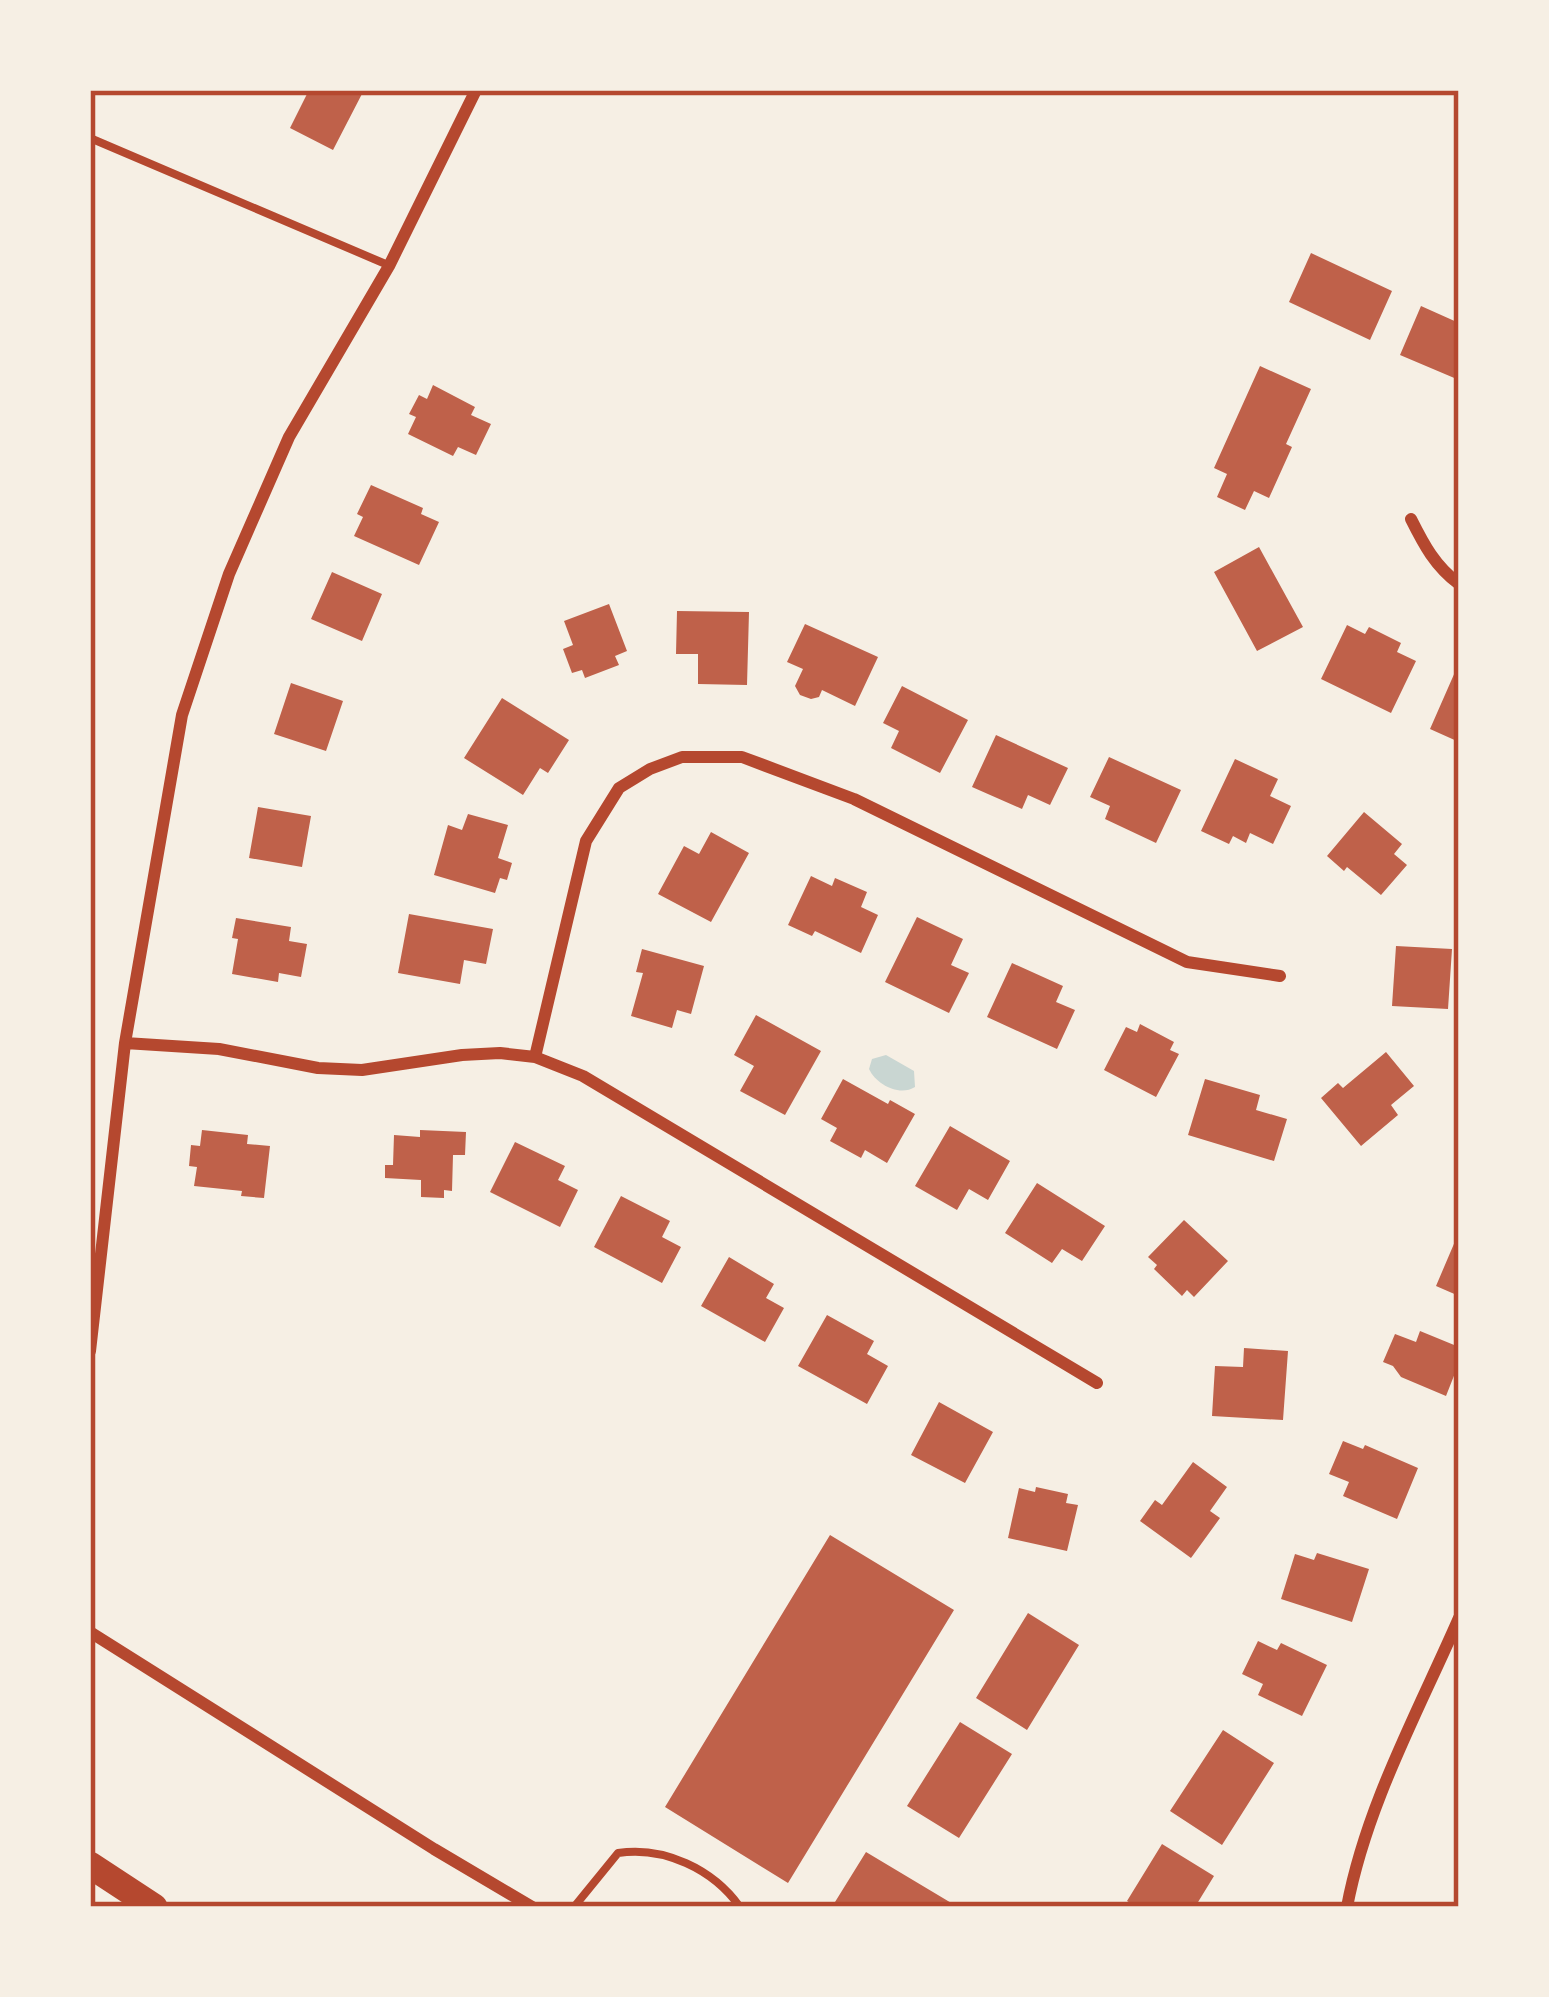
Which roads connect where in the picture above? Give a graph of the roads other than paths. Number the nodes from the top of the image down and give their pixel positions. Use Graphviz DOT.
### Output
graph roads {
  1 [pos="476,90"];
  2 [pos="90,138"];
  3 [pos="389,266"];
  4 [pos="1411,519"];
  5 [pos="1459,584"];
  6 [pos="1280,976"];
  7 [pos="125,1043"];
  8 [pos="535,1058"];
  9 [pos="90,1351"];
  10 [pos="1096,1384"];
  11 [pos="1459,1618"];
  12 [pos="90,1632"];
  13 [pos="90,1865"];
  14 [pos="154,1907"];
  15 [pos="532,1907"];
  16 [pos="574,1907"];
  17 [pos="740,1907"];
  18 [pos="1347,1907"];
  1 -- 3 [label="street"];
  2 -- 3 [label="lane"];
  3 -- 7 [label="street"];
  4 -- 5 [label="street"];
  6 -- 8 [label="street"];
  7 -- 8 [label="street"];
  7 -- 9 [label="street"];
  8 -- 10 [label="street"];
  11 -- 18 [label="street"];
  12 -- 15 [label="street"];
  13 -- 14 [label="highway"];
  16 -- 17 [label="lane"];
}
